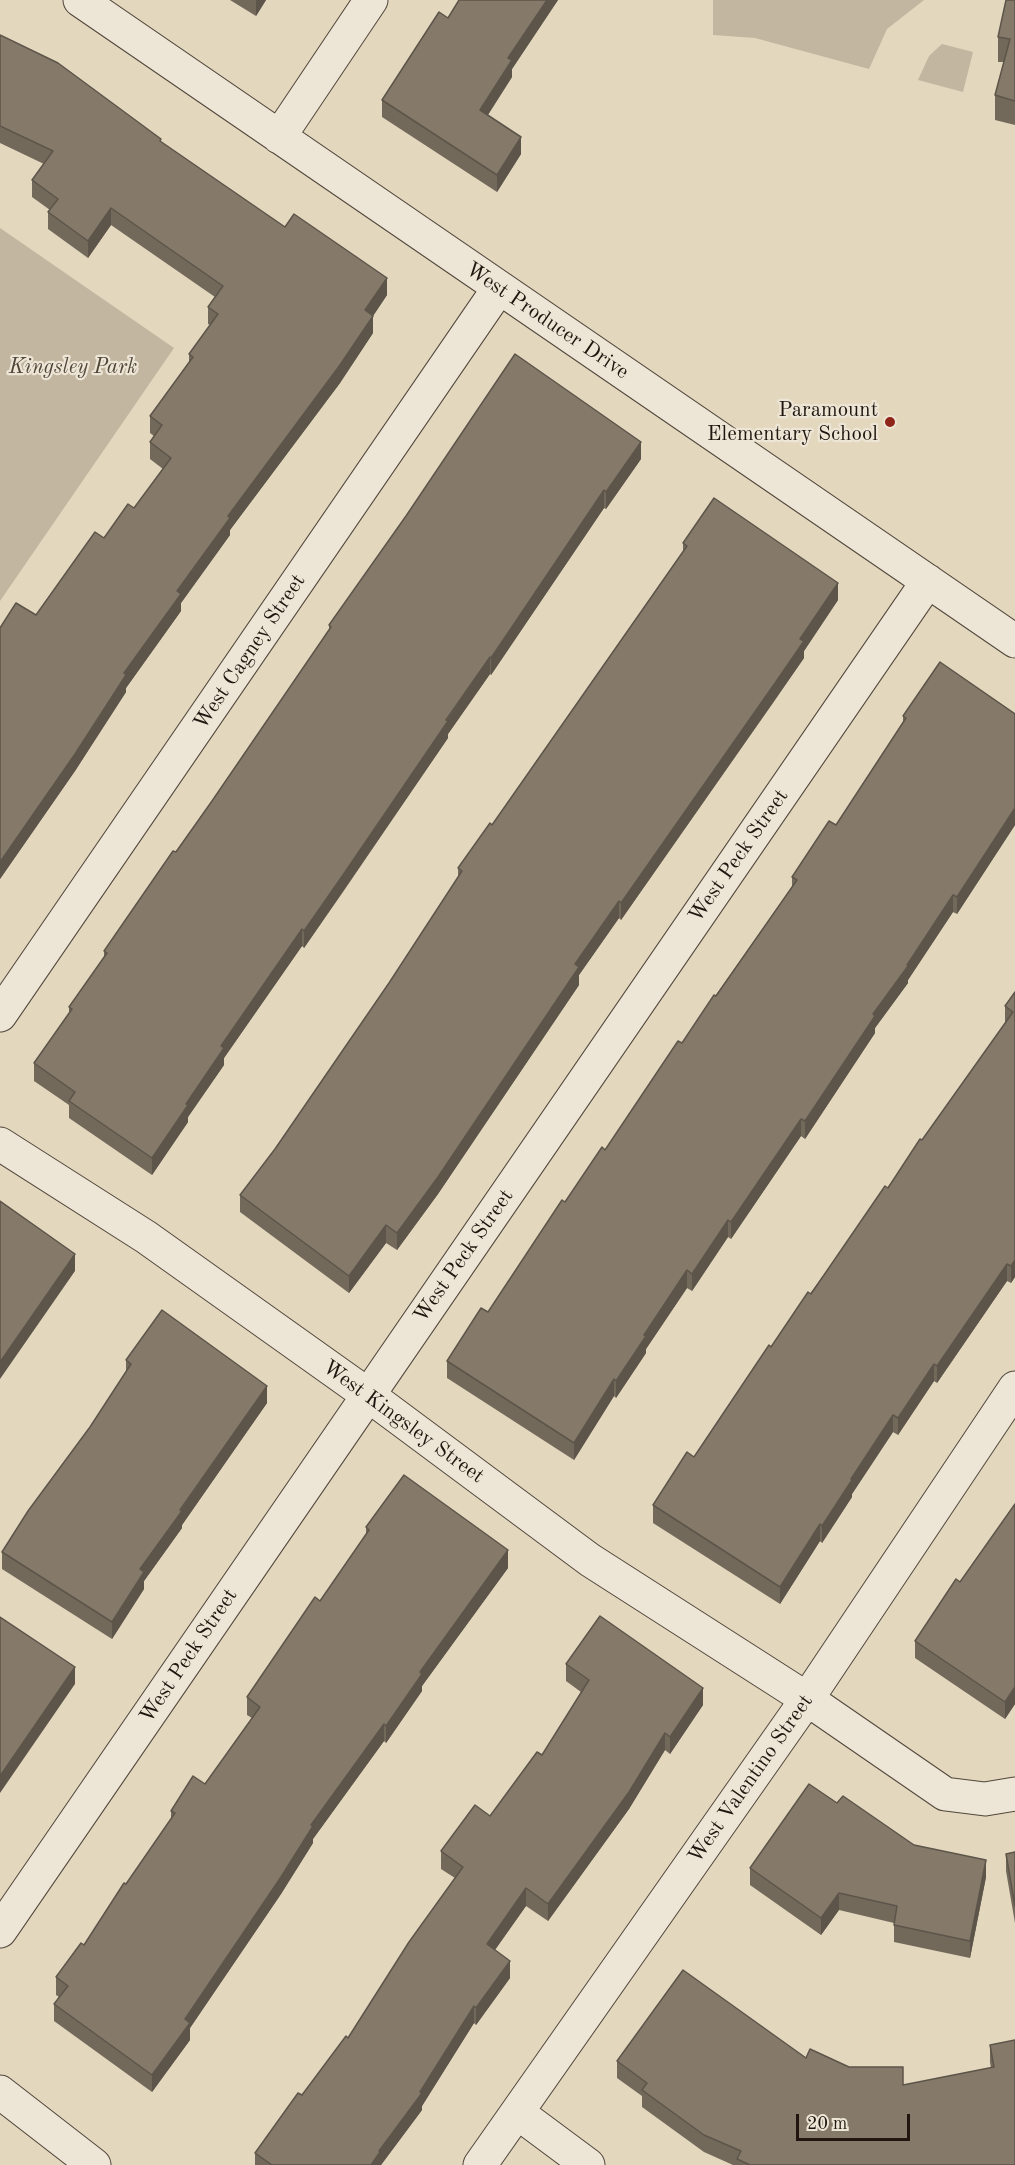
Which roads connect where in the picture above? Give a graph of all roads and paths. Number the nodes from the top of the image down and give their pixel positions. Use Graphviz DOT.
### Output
graph roads {
  1 [pos="80,0"];
  2 [pos="371,0"];
  3 [pos="279,137"];
  4 [pos="499,288"];
  5 [pos="928,581"];
  6 [pos="1015,641"];
  7 [pos="0,1015"];
  8 [pos="0,1144"];
  9 [pos="1015,1388"];
  10 [pos="368,1395"];
  11 [pos="807,1699"];
  12 [pos="1015,1794"];
  13 [pos="0,1931"];
  14 [pos="0,2092"];
  15 [pos="518,2113"];
  16 [pos="94,2165"];
  17 [pos="480,2165"];
  18 [pos="588,2165"];
  1 -- 3 [label="street, West Producer Drive"];
  2 -- 3 [label="street"];
  3 -- 4 [label="street, West Producer Drive"];
  4 -- 5 [label="street, West Producer Drive"];
  4 -- 7 [label="street, West Cagney Street"];
  5 -- 6 [label="street, West Producer Drive"];
  5 -- 10 [label="street, West Peck Street"];
  8 -- 10 [label="street, West Kingsley Street"];
  9 -- 11 [label="street, West Valentino Street"];
  10 -- 11 [label="street, West Kingsley Street"];
  10 -- 13 [label="street, West Peck Street"];
  11 -- 12 [label="street, West Kingsley Street"];
  11 -- 15 [label="street, West Valentino Street"];
  14 -- 16 [label="street"];
  15 -- 17 [label="street, West Valentino Street"];
  15 -- 18 [label="street"];
}
